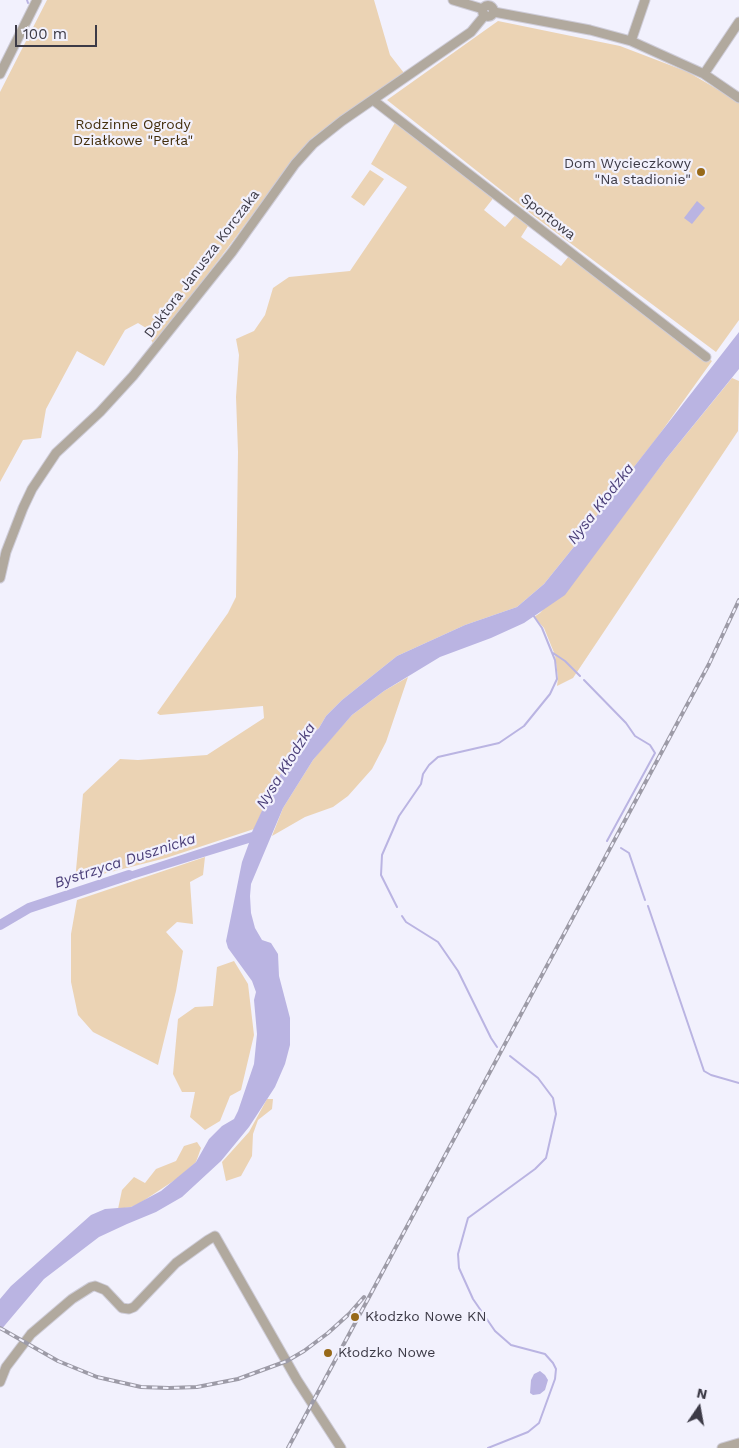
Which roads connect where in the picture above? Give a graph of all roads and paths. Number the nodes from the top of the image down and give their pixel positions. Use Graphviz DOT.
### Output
graph roads {
  1 [pos="37,0"];
  2 [pos="453,0"];
  3 [pos="645,0"];
  4 [pos="490,8"];
  5 [pos="739,22"];
  6 [pos="631,40"];
  7 [pos="0,74"];
  8 [pos="704,74"];
  9 [pos="739,98"];
  10 [pos="373,100"];
  11 [pos="706,357"];
  12 [pos="0,578"];
  13 [pos="0,1382"];
  14 [pos="739,1443"];
  15 [pos="341,1448"];
  16 [pos="722,1448"];
  1 -- 7 [label="street"];
  2 -- 4 [label="street"];
  3 -- 6 [label="street"];
  4 -- 6 [label="street"];
  4 -- 10 [label="street, Doktora Janusza Korczaka"];
  5 -- 8 [label="street"];
  6 -- 8 [label="street"];
  8 -- 9 [label="street"];
  10 -- 11 [label="street, Sportowa"];
  10 -- 12 [label="street, Doktora Janusza Korczaka"];
  13 -- 15 [label="street"];
  14 -- 16 [label="street"];
}
